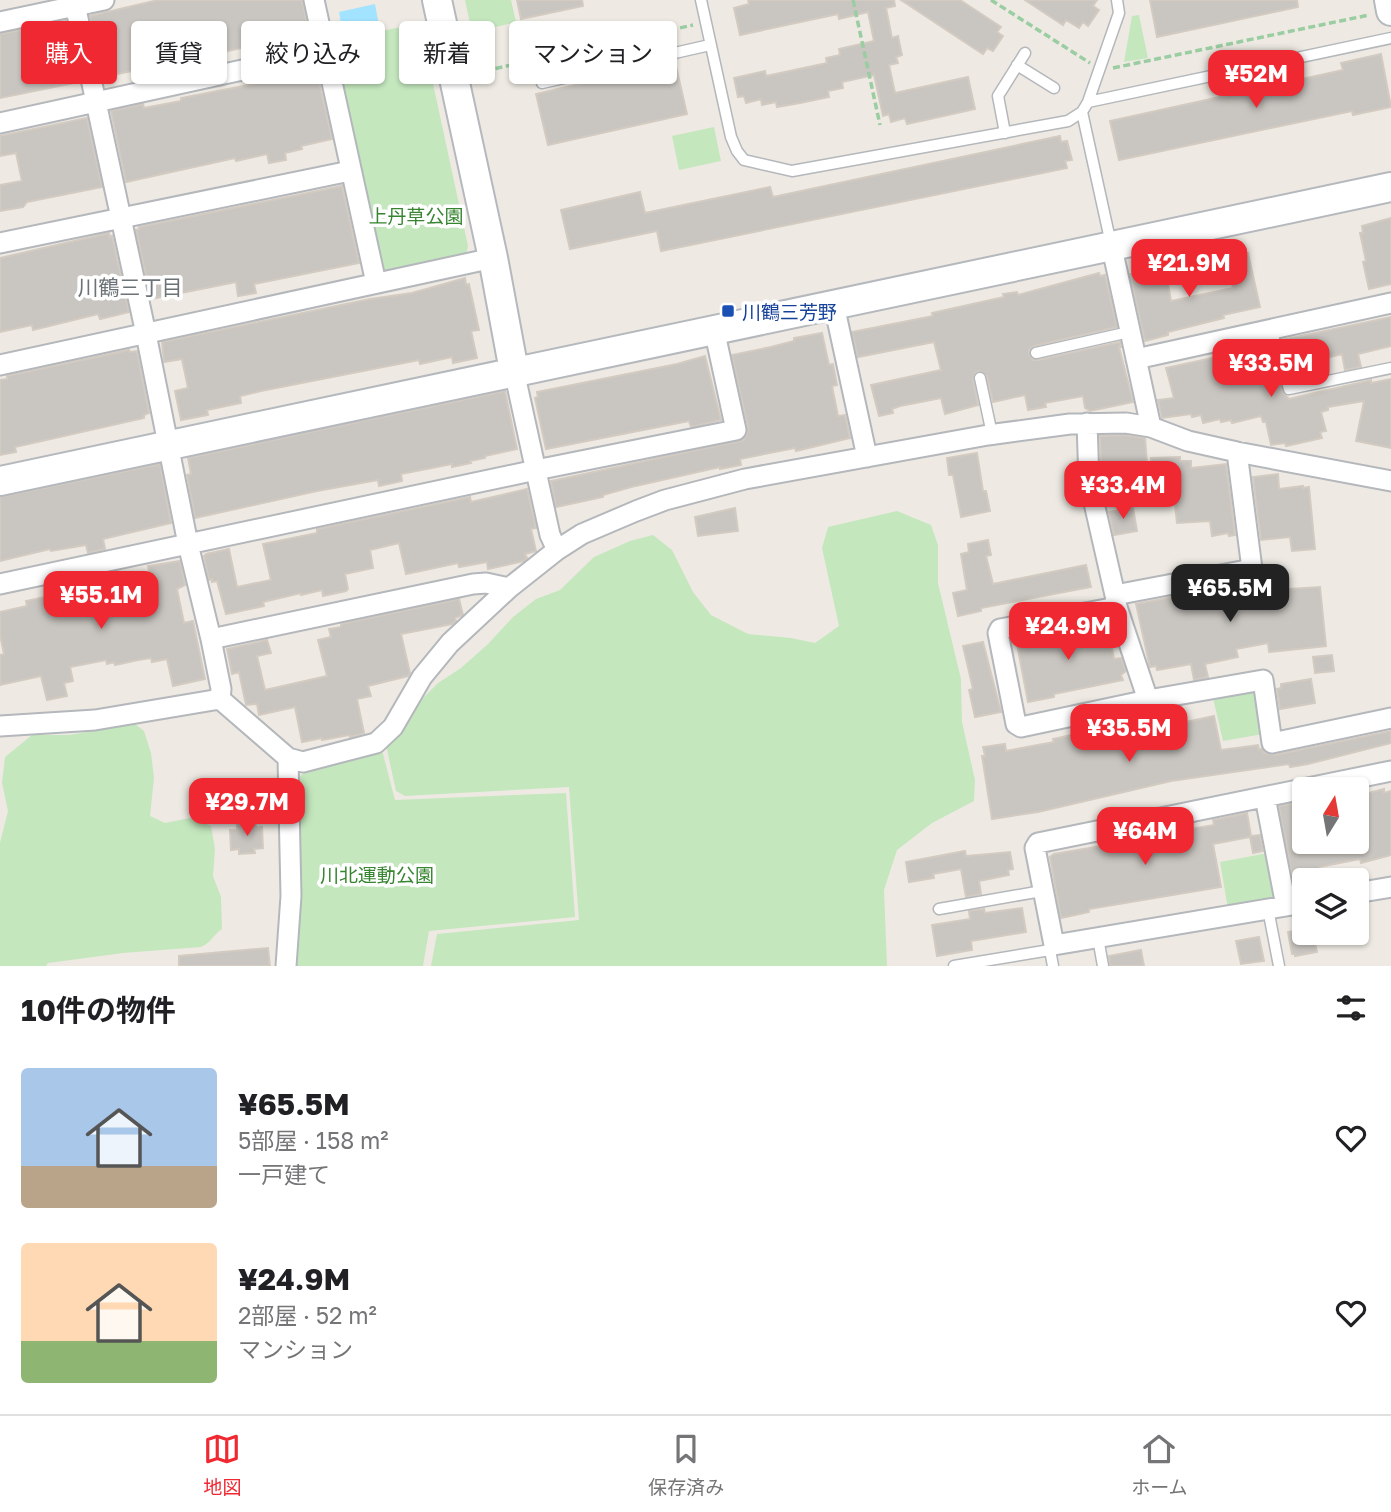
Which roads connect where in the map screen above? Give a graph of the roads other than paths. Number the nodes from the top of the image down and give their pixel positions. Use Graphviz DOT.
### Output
graph roads {
  1 [pos="104,0"];
  2 [pos="314,0"];
  3 [pos="437,0"];
  4 [pos="701,0"];
  5 [pos="1117,0"];
  6 [pos="1389,0"];
  7 [pos="75,3"];
  8 [pos="1391,11"];
  9 [pos="318,21"];
  10 [pos="0,22"];
  11 [pos="1391,38"];
  12 [pos="710,45"];
  13 [pos="677,52"];
  14 [pos="1025,53"];
  15 [pos="1017,65"];
  16 [pos="241,71"];
  17 [pos="332,84"];
  18 [pos="1054,88"];
  19 [pos="96,104"];
  20 [pos="1085,107"];
  21 [pos="0,122"];
  22 [pos="1004,133"];
  23 [pos="350,171"];
  24 [pos="1391,187"];
  25 [pos="121,219"];
  26 [pos="0,243"];
  27 [pos="1112,248"];
  28 [pos="493,258"];
  29 [pos="376,283"];
  30 [pos="1391,303"];
  31 [pos="834,305"];
  32 [pos="714,329"];
  33 [pos="1271,329"];
  34 [pos="1129,332"];
  35 [pos="146,334"];
  36 [pos="1035,353"];
  37 [pos="1136,359"];
  38 [pos="0,365"];
  39 [pos="1391,368"];
  40 [pos="514,371"];
  41 [pos="980,378"];
  42 [pos="1087,423"];
  43 [pos="1151,427"];
  44 [pos="992,435"];
  45 [pos="169,446"];
  46 [pos="1237,452"];
  47 [pos="867,457"];
  48 [pos="536,470"];
  49 [pos="0,481"];
  50 [pos="1391,481"];
  51 [pos="188,544"];
  52 [pos="556,550"];
  53 [pos="0,584"];
  54 [pos="509,588"];
  55 [pos="1116,601"];
  56 [pos="211,639"];
  57 [pos="220,699"];
  58 [pos="1148,700"];
  59 [pos="1391,718"];
  60 [pos="0,726"];
  61 [pos="288,758"];
  62 [pos="1391,771"];
  63 [pos="1265,797"];
  64 [pos="1391,887"];
  65 [pos="1042,891"];
  66 [pos="1369,891"];
  67 [pos="1286,906"];
  68 [pos="939,909"];
  69 [pos="1098,938"];
  70 [pos="1052,947"];
  71 [pos="286,966"];
  72 [pos="954,966"];
  73 [pos="1053,966"];
  74 [pos="1103,966"];
  75 [pos="1279,966"];
  1 -- 7 [label="street"];
  2 -- 9 [label="street"];
  3 -- 28 [label="street"];
  4 -- 12 [label="lane"];
  5 -- 20 [label="lane"];
  6 -- 8 [label="street"];
  7 -- 10 [label="street"];
  7 -- 19 [label="street"];
  11 -- 20 [label="lane"];
  12 -- 13 [label="lane"];
  12 -- 22 [label="lane"];
  14 -- 15 [label="lane"];
  15 -- 18 [label="lane"];
  15 -- 22 [label="lane"];
  16 -- 19 [label="street"];
  17 -- 23 [label="street"];
  19 -- 21 [label="street"];
  19 -- 25 [label="street"];
  20 -- 22 [label="lane"];
  20 -- 27 [label="lane"];
  23 -- 25 [label="street"];
  23 -- 29 [label="street"];
  24 -- 27 [label="street"];
  25 -- 26 [label="street"];
  25 -- 35 [label="street"];
  27 -- 31 [label="street"];
  27 -- 34 [label="street"];
  28 -- 29 [label="street"];
  28 -- 40 [label="street"];
  29 -- 35 [label="street"];
  30 -- 33 [label="street"];
  31 -- 32 [label="street"];
  31 -- 47 [label="street"];
  32 -- 40 [label="street"];
  32 -- 48 [label="street"];
  33 -- 37 [label="street"];
  33 -- 39 [label="lane"];
  34 -- 36 [label="lane"];
  34 -- 37 [label="street"];
  35 -- 38 [label="street"];
  35 -- 45 [label="street"];
  37 -- 43 [label="street"];
  40 -- 45 [label="street"];
  40 -- 48 [label="street"];
  41 -- 44 [label="lane"];
  42 -- 43 [label="street"];
  42 -- 44 [label="street"];
  42 -- 55 [label="street"];
  43 -- 46 [label="street"];
  44 -- 47 [label="street"];
  45 -- 49 [label="street"];
  45 -- 51 [label="street"];
  46 -- 50 [label="street"];
  46 -- 55 [label="street"];
  47 -- 52 [label="street"];
  48 -- 51 [label="street"];
  48 -- 52 [label="street"];
  51 -- 53 [label="street"];
  51 -- 56 [label="street"];
  52 -- 54 [label="street"];
  54 -- 56 [label="street"];
  54 -- 61 [label="street"];
  55 -- 58 [label="street"];
  55 -- 58 [label="street"];
  56 -- 57 [label="street"];
  57 -- 60 [label="street"];
  57 -- 61 [label="street"];
  58 -- 59 [label="street"];
  61 -- 71 [label="street"];
  62 -- 63 [label="street"];
  63 -- 65 [label="street"];
  63 -- 67 [label="street"];
  64 -- 66 [label="street"];
  65 -- 68 [label="lane"];
  65 -- 70 [label="street"];
  67 -- 69 [label="street"];
  67 -- 75 [label="lane"];
  69 -- 70 [label="street"];
  69 -- 74 [label="lane"];
  70 -- 72 [label="lane"];
  70 -- 73 [label="lane"];
}
